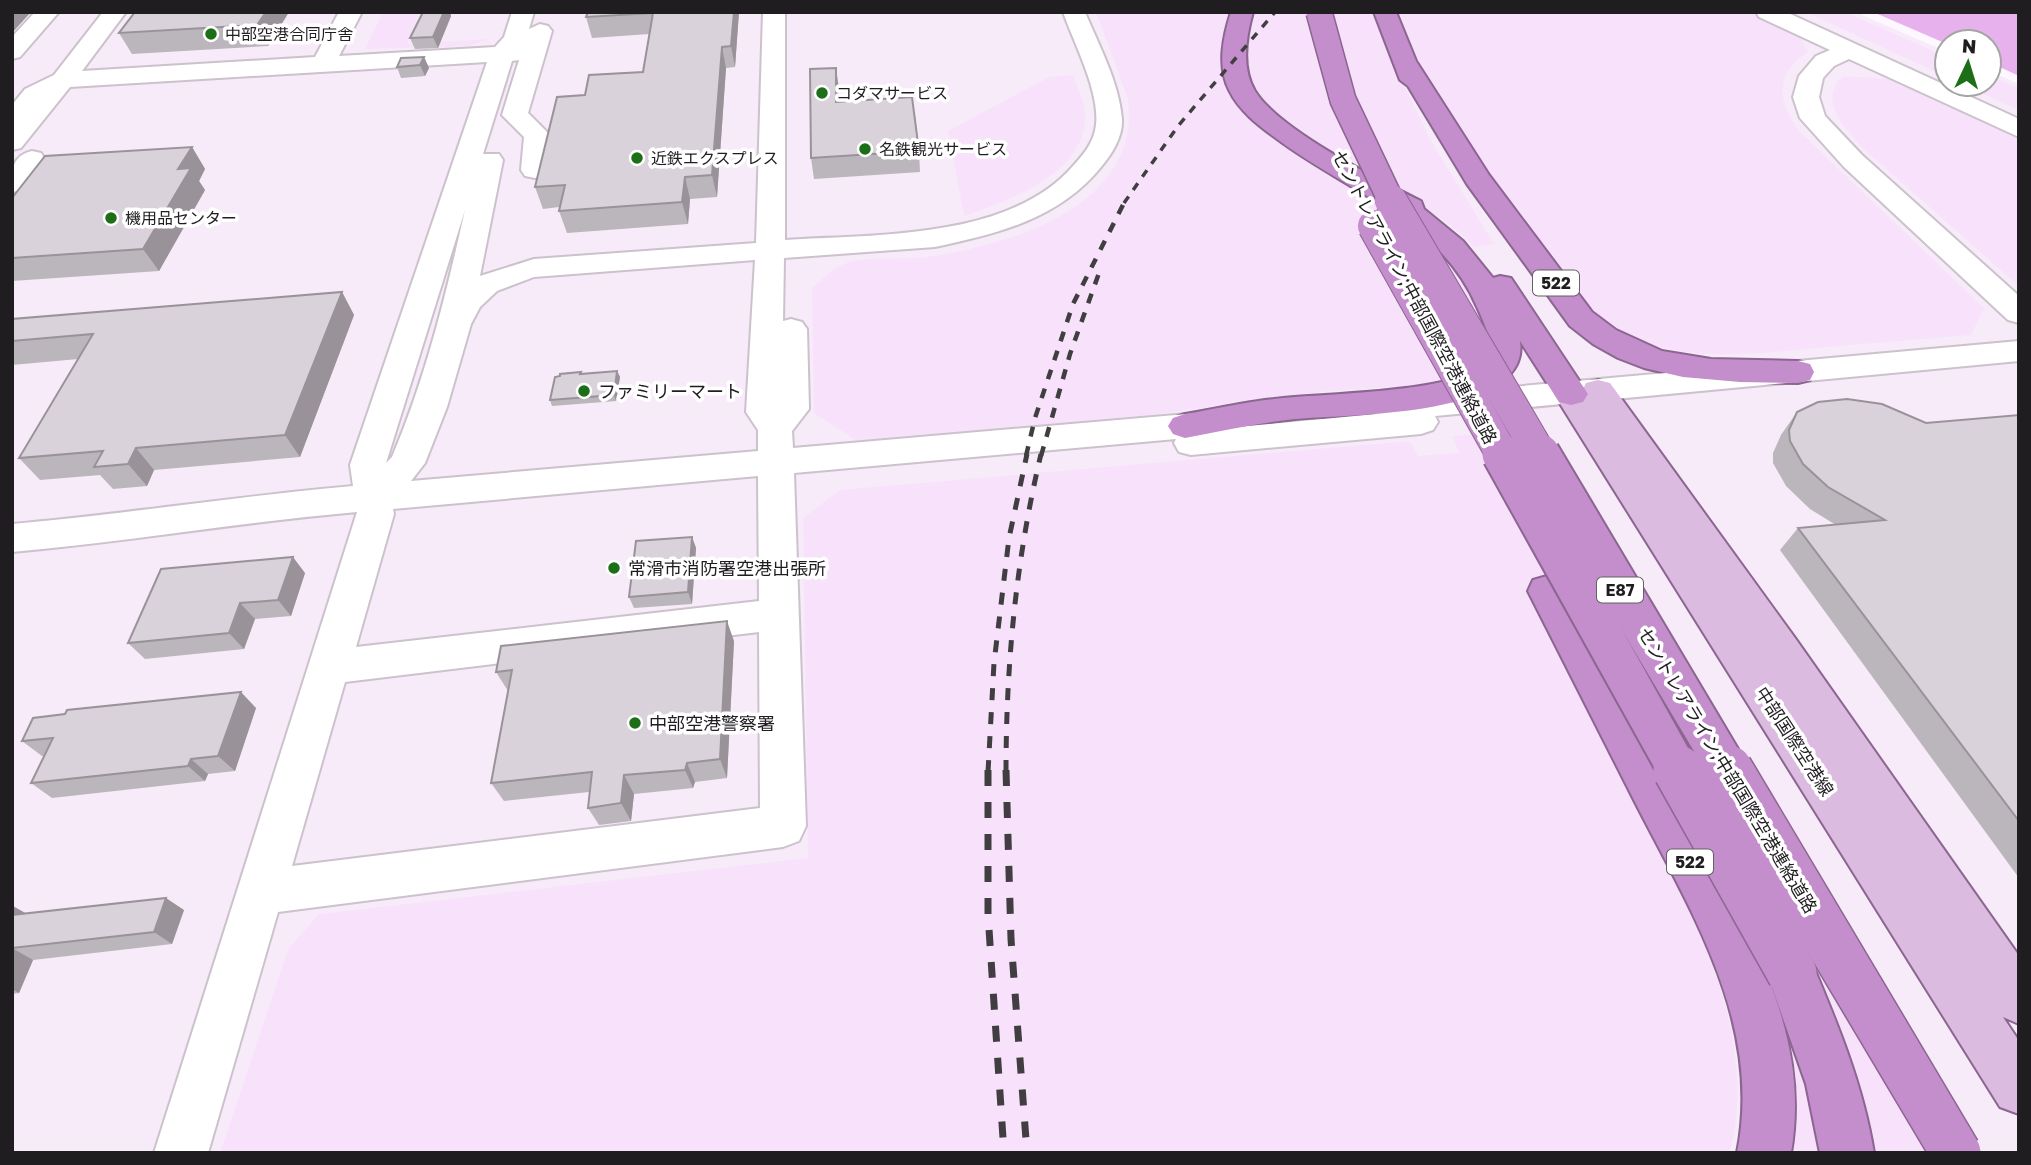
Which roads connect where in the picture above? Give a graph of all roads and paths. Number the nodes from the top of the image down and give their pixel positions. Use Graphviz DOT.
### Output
graph roads {
  1 [pos="48,12"];
  2 [pos="115,12"];
  3 [pos="351,12"];
  4 [pos="523,12"];
  5 [pos="546,12"];
  6 [pos="774,12"];
  7 [pos="792,12"];
  8 [pos="1074,12"];
  9 [pos="1294,12"];
  10 [pos="1319,12"];
  11 [pos="1385,12"];
  12 [pos="1767,12"];
  13 [pos="1787,12"];
  14 [pos="1239,22"];
  15 [pos="1849,50"];
  16 [pos="12,52"];
  17 [pos="533,52"];
  18 [pos="502,54"];
  19 [pos="1402,57"];
  20 [pos="323,64"];
  21 [pos="63,80"];
  22 [pos="2019,121"];
  23 [pos="12,122"];
  24 [pos="2019,129"];
  25 [pos="492,147"];
  26 [pos="22,150"];
  27 [pos="535,170"];
  28 [pos="12,184"];
  29 [pos="1378,205"];
  30 [pos="781,250"];
  31 [pos="534,268"];
  32 [pos="2019,313"];
  33 [pos="455,324"];
  34 [pos="2019,351"];
  35 [pos="2019,365"];
  36 [pos="1798,372"];
  37 [pos="390,397"];
  38 [pos="1589,399"];
  39 [pos="430,407"];
  40 [pos="1185,426"];
  41 [pos="776,457"];
  42 [pos="375,506"];
  43 [pos="12,538"];
  44 [pos="779,614"];
  45 [pos="329,667"];
  46 [pos="260,892"];
  47 [pos="2019,999"];
  48 [pos="2019,1088"];
  49 [pos="181,1153"];
  50 [pos="1764,1153"];
  51 [pos="1847,1153"];
  52 [pos="1956,1153"];
  1 -- 16 [label="street"];
  2 -- 21 [label="street"];
  3 -- 20 [label="street"];
  4 -- 18 [label="street"];
  5 -- 17 [label="street"];
  6 -- 30 [label="street"];
  7 -- 30 [label="street"];
  8 -- 30 [label="street"];
  9 -- 29 [label="highway, セントレアライン;中部国際空港連絡道路 / E87"];
  10 -- 52 [label="highway, セントレアライン;中部国際空港連絡道路 / E87, bridge"];
  11 -- 19 [label="highway, 522"];
  12 -- 15 [label="street"];
  13 -- 22 [label="street"];
  14 -- 29 [label="highway, 522"];
  15 -- 24 [label="street"];
  15 -- 32 [label="street"];
  17 -- 18 [label="street"];
  17 -- 27 [label="street"];
  18 -- 20 [label="street"];
  18 -- 25 [label="street"];
  18 -- 37 [label="street"];
  19 -- 36 [label="highway, 522"];
  19 -- 38 [label="highway, 522"];
  20 -- 21 [label="street"];
  21 -- 23 [label="street"];
  21 -- 26 [label="street"];
  25 -- 31 [label="street"];
  25 -- 33 [label="street"];
  26 -- 28 [label="street"];
  29 -- 38 [label="highway, 522"];
  29 -- 40 [label="highway, 522"];
  29 -- 50 [label="highway, 522, bridge"];
  29 -- 51 [label="highway, セントレアライン;中部国際空港連絡道路 / E87, bridge"];
  30 -- 31 [label="street"];
  30 -- 41 [label="street"];
  31 -- 33 [label="street"];
  33 -- 39 [label="street"];
  34 -- 36 [label="street"];
  35 -- 38 [label="street"];
  36 -- 38 [label="street"];
  37 -- 39 [label="street"];
  37 -- 42 [label="street"];
  38 -- 40 [label="street"];
  38 -- 41 [label="street"];
  38 -- 47 [label="main road, 522"];
  38 -- 48 [label="main road, 中部国際空港線 / 522"];
  39 -- 42 [label="street"];
  40 -- 41 [label="street"];
  41 -- 42 [label="street"];
  41 -- 44 [label="street"];
  42 -- 43 [label="street"];
  42 -- 45 [label="street"];
  44 -- 45 [label="street"];
  44 -- 46 [label="street"];
  45 -- 46 [label="street"];
  46 -- 49 [label="street"];
}
